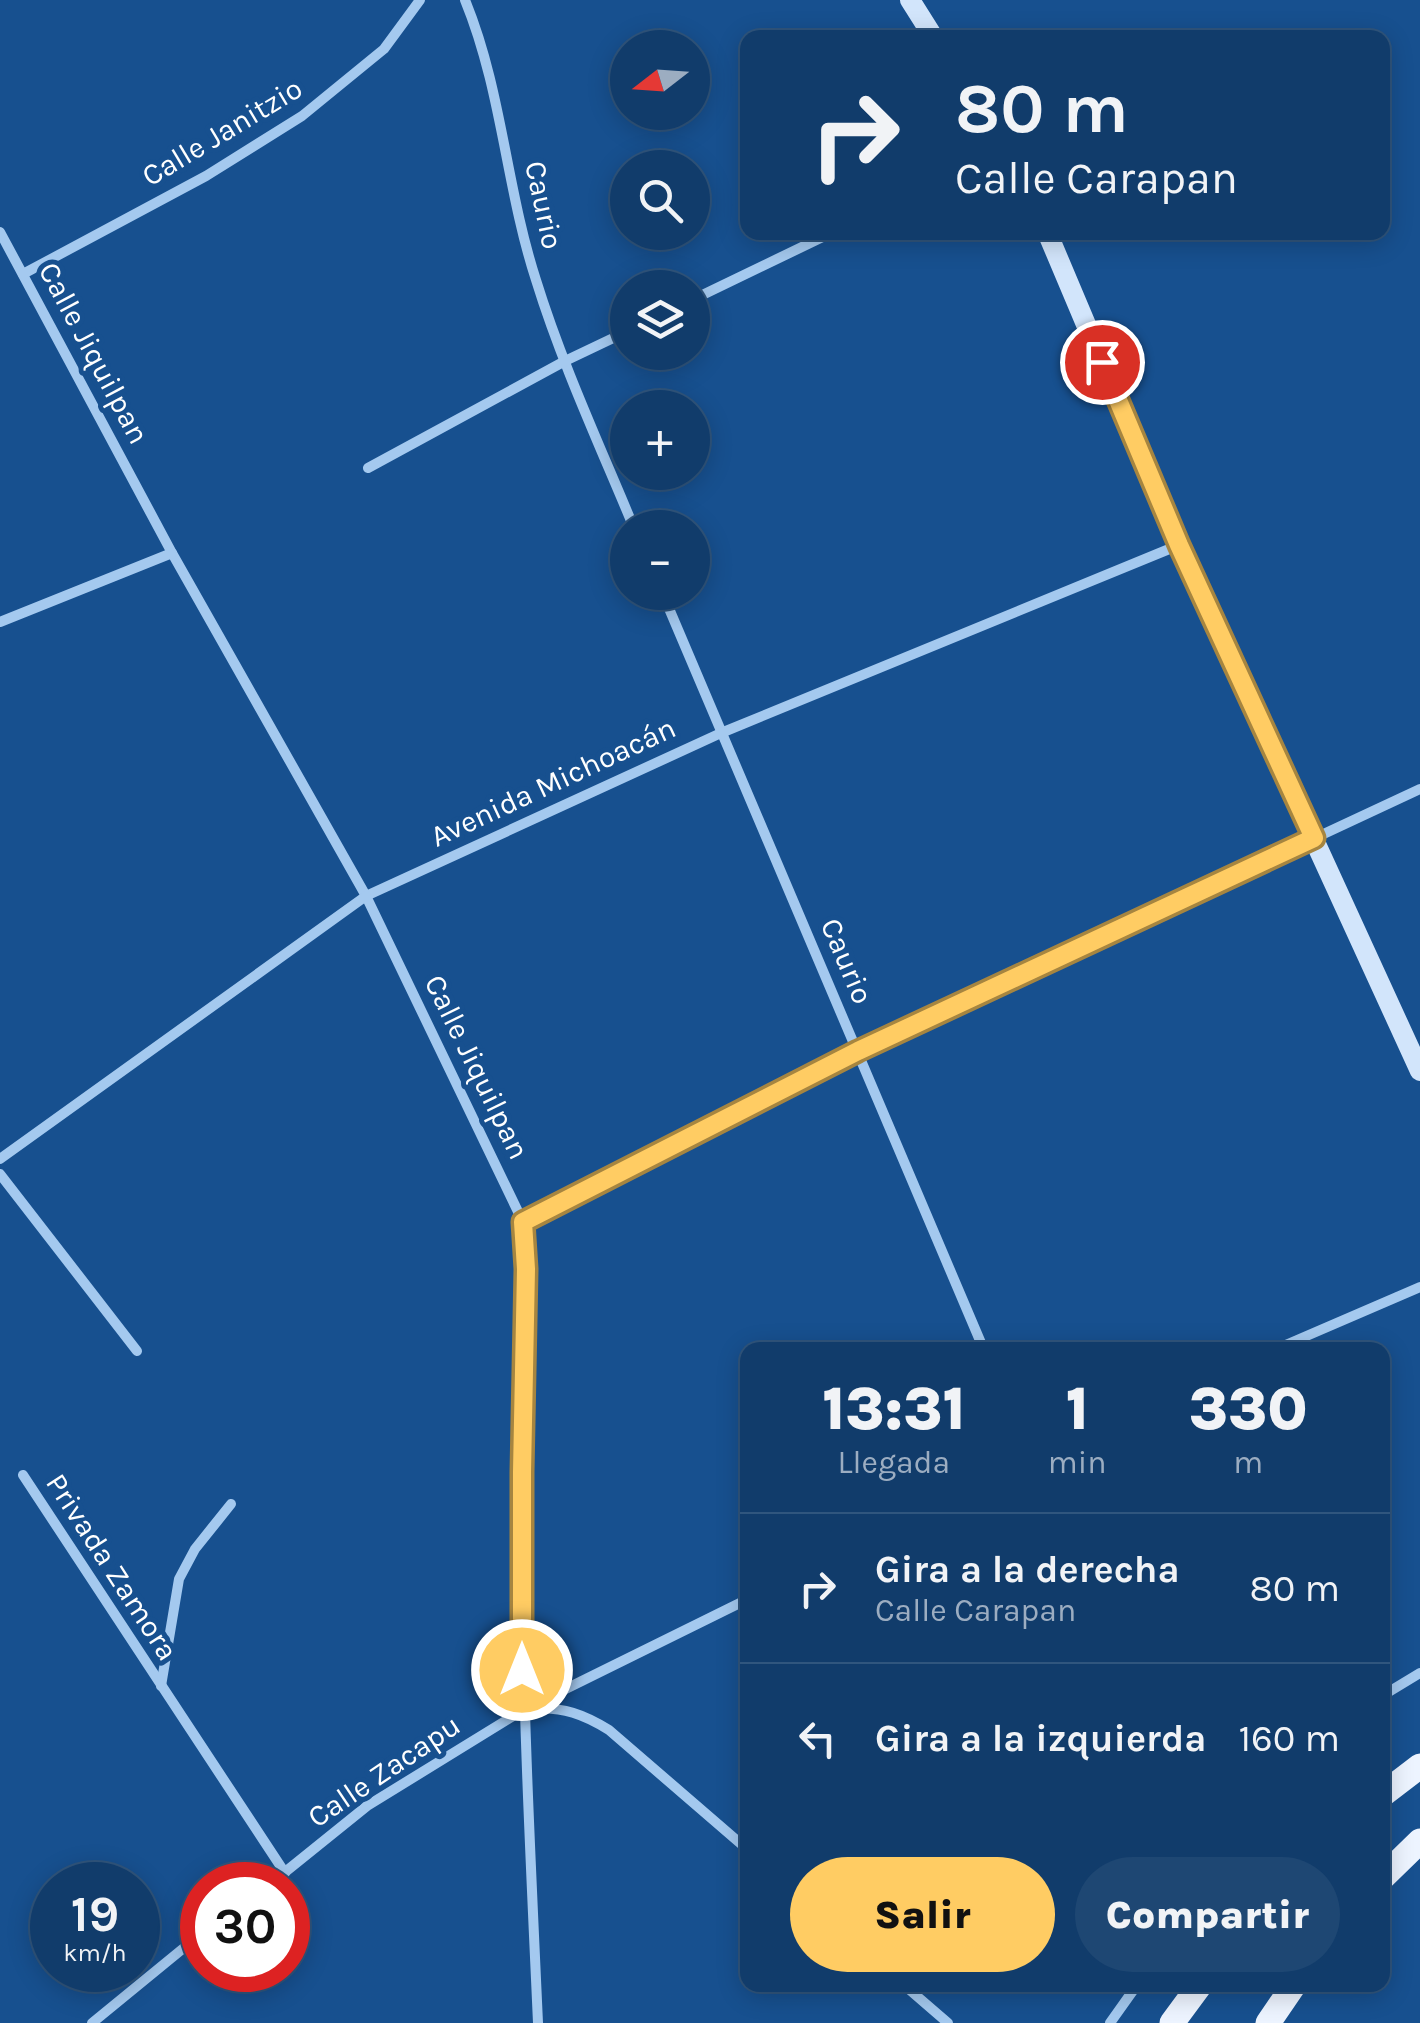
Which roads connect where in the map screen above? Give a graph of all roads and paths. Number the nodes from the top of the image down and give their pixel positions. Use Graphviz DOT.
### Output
graph roads {
  1 [pos="420,0"];
  2 [pos="465,0"];
  3 [pos="910,0"];
  4 [pos="929,30"];
  5 [pos="0,232"];
  6 [pos="816,240"];
  7 [pos="1050,240"];
  8 [pos="23,274"];
  9 [pos="710,291"];
  10 [pos="610,339"];
  11 [pos="565,360"];
  12 [pos="368,468"];
  13 [pos="627,510"];
  14 [pos="1179,545"];
  15 [pos="172,553"];
  16 [pos="670,610"];
  17 [pos="0,622"];
  18 [pos="721,733"];
  19 [pos="1420,790"];
  20 [pos="1314,838"];
  21 [pos="366,896"];
  22 [pos="858,1051"];
  23 [pos="1420,1071"];
  24 [pos="0,1159"];
  25 [pos="0,1174"];
  26 [pos="523,1222"];
  27 [pos="1420,1287"];
  28 [pos="981,1342"];
  29 [pos="1293,1342"];
  30 [pos="137,1351"];
  31 [pos="22,1475"];
  32 [pos="231,1504"];
  33 [pos="740,1603"];
  34 [pos="1420,1673"];
  35 [pos="160,1686"];
  36 [pos="1390,1691"];
  37 [pos="522,1710"];
  38 [pos="1420,1766"];
  39 [pos="1390,1789"];
  40 [pos="1420,1842"];
  41 [pos="740,1843"];
  42 [pos="278,1862"];
  43 [pos="298,1862"];
  44 [pos="1390,1870"];
  45 [pos="180,1951"];
  46 [pos="912,1992"];
  47 [pos="1132,1992"];
  48 [pos="1195,1992"];
  49 [pos="1289,1992"];
  50 [pos="92,2023"];
  51 [pos="538,2023"];
  52 [pos="948,2023"];
  53 [pos="1110,2023"];
  54 [pos="1172,2023"];
  55 [pos="1268,2023"];
  1 -- 8 [label="street, Calle Janitzio"];
  2 -- 11 [label="street, Caurio"];
  3 -- 4 [label="street"];
  5 -- 8 [label="street, Calle Jiquilpan"];
  6 -- 9 [label="street"];
  7 -- 14 [label="street"];
  8 -- 15 [label="street, Calle Jiquilpan"];
  10 -- 11 [label="street"];
  11 -- 12 [label="street"];
  11 -- 13 [label="street, Caurio"];
  14 -- 18 [label="street, Avenida Michoacán"];
  14 -- 20 [label="street"];
  15 -- 17 [label="street"];
  15 -- 21 [label="street, Calle Jiquilpan"];
  16 -- 18 [label="street, Caurio"];
  18 -- 21 [label="street, Avenida Michoacán"];
  18 -- 22 [label="street, Caurio"];
  19 -- 20 [label="street"];
  20 -- 22 [label="street"];
  20 -- 23 [label="street"];
  21 -- 24 [label="street, Avenida Michoacán"];
  21 -- 26 [label="street, Calle Jiquilpan"];
  22 -- 26 [label="street"];
  22 -- 28 [label="street, Caurio"];
  25 -- 30 [label="street"];
  26 -- 37 [label="street, Calle Jiquilpan"];
  27 -- 29 [label="street"];
  31 -- 35 [label="street, Privada Zamora"];
  32 -- 35 [label="street"];
  33 -- 37 [label="street, Calle Zacapu"];
  34 -- 36 [label="street"];
  35 -- 42 [label="street, Privada Zamora"];
  37 -- 41 [label="street"];
  37 -- 43 [label="street, Calle Zacapu"];
  37 -- 51 [label="street, Calle Jiquilpan"];
  38 -- 39 [label="main road"];
  40 -- 44 [label="main road"];
  45 -- 50 [label="street"];
  46 -- 52 [label="street"];
  47 -- 53 [label="street"];
  48 -- 54 [label="main road"];
  49 -- 55 [label="main road"];
}
